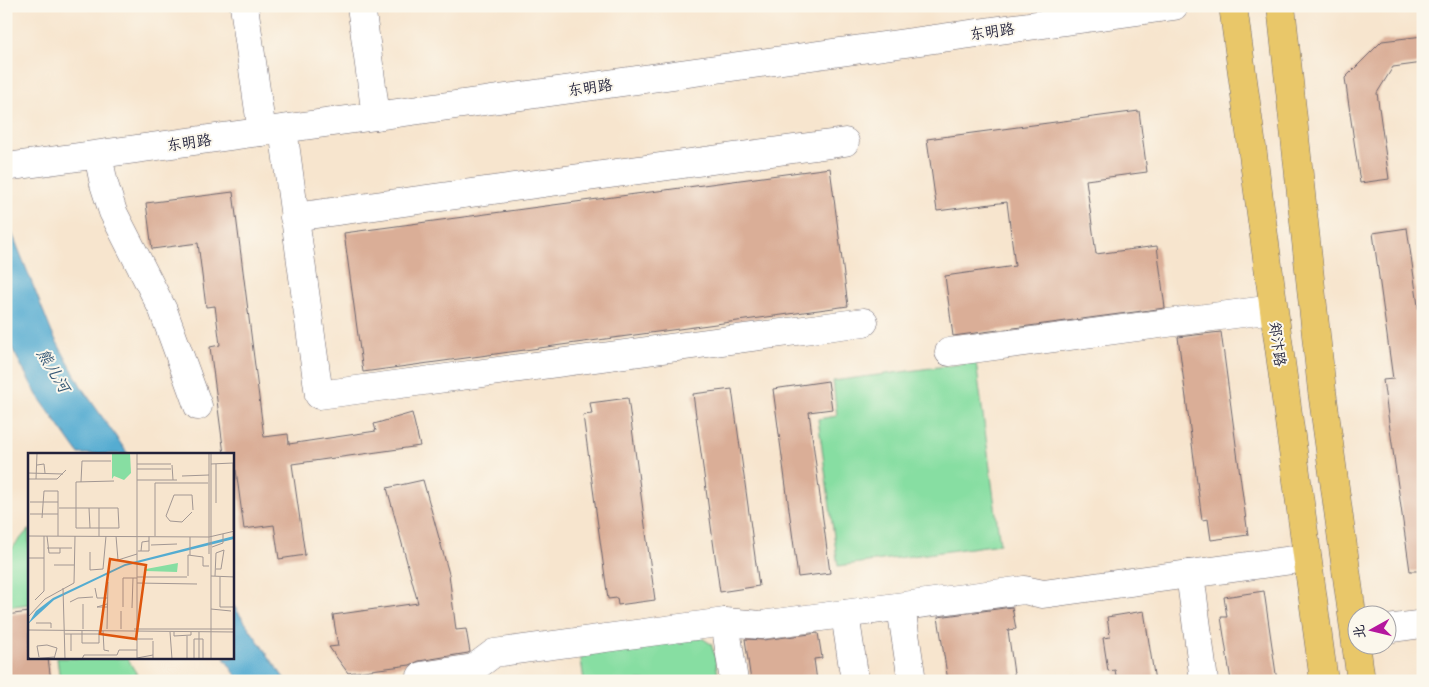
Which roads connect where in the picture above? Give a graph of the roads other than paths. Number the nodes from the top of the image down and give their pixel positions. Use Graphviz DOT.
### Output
graph roads {
  1 [pos="244,6"];
  2 [pos="361,6"];
  3 [pos="1174,6"];
  4 [pos="1233,6"];
  5 [pos="1281,6"];
  6 [pos="376,116"];
  7 [pos="272,130"];
  8 [pos="845,142"];
  9 [pos="98,154"];
  10 [pos="12,166"];
  11 [pos="294,217"];
  12 [pos="1273,308"];
  13 [pos="864,322"];
  14 [pos="949,352"];
  15 [pos="198,406"];
  16 [pos="1307,558"];
  17 [pos="1190,574"];
  18 [pos="1352,604"];
  19 [pos="901,607"];
  20 [pos="845,614"];
  21 [pos="725,622"];
  22 [pos="1423,624"];
  23 [pos="1396,628"];
  24 [pos="1358,654"];
  25 [pos="421,676"];
  26 [pos="734,681"];
  27 [pos="855,681"];
  28 [pos="912,681"];
  29 [pos="1204,681"];
  30 [pos="1324,681"];
  31 [pos="1361,681"];
  1 -- 7 [label="street"];
  2 -- 6 [label="street"];
  3 -- 6 [label="street, 东明路"];
  4 -- 12 [label="main road, 郑汴路"];
  5 -- 18 [label="main road"];
  6 -- 7 [label="street, 东明路"];
  7 -- 9 [label="street, 东明路"];
  7 -- 11 [label="street"];
  8 -- 11 [label="street"];
  9 -- 10 [label="street, 东明路"];
  9 -- 15 [label="street"];
  11 -- 13 [label="street"];
  12 -- 14 [label="street"];
  12 -- 16 [label="main road, 郑汴路"];
  16 -- 17 [label="street"];
  16 -- 30 [label="main road, 郑汴路"];
  17 -- 19 [label="street"];
  17 -- 29 [label="street"];
  19 -- 20 [label="street"];
  19 -- 28 [label="street"];
  20 -- 21 [label="street"];
  20 -- 27 [label="street"];
  21 -- 25 [label="street"];
  21 -- 26 [label="street"];
  22 -- 23 [label="street"];
  24 -- 31 [label="main road"];
}
